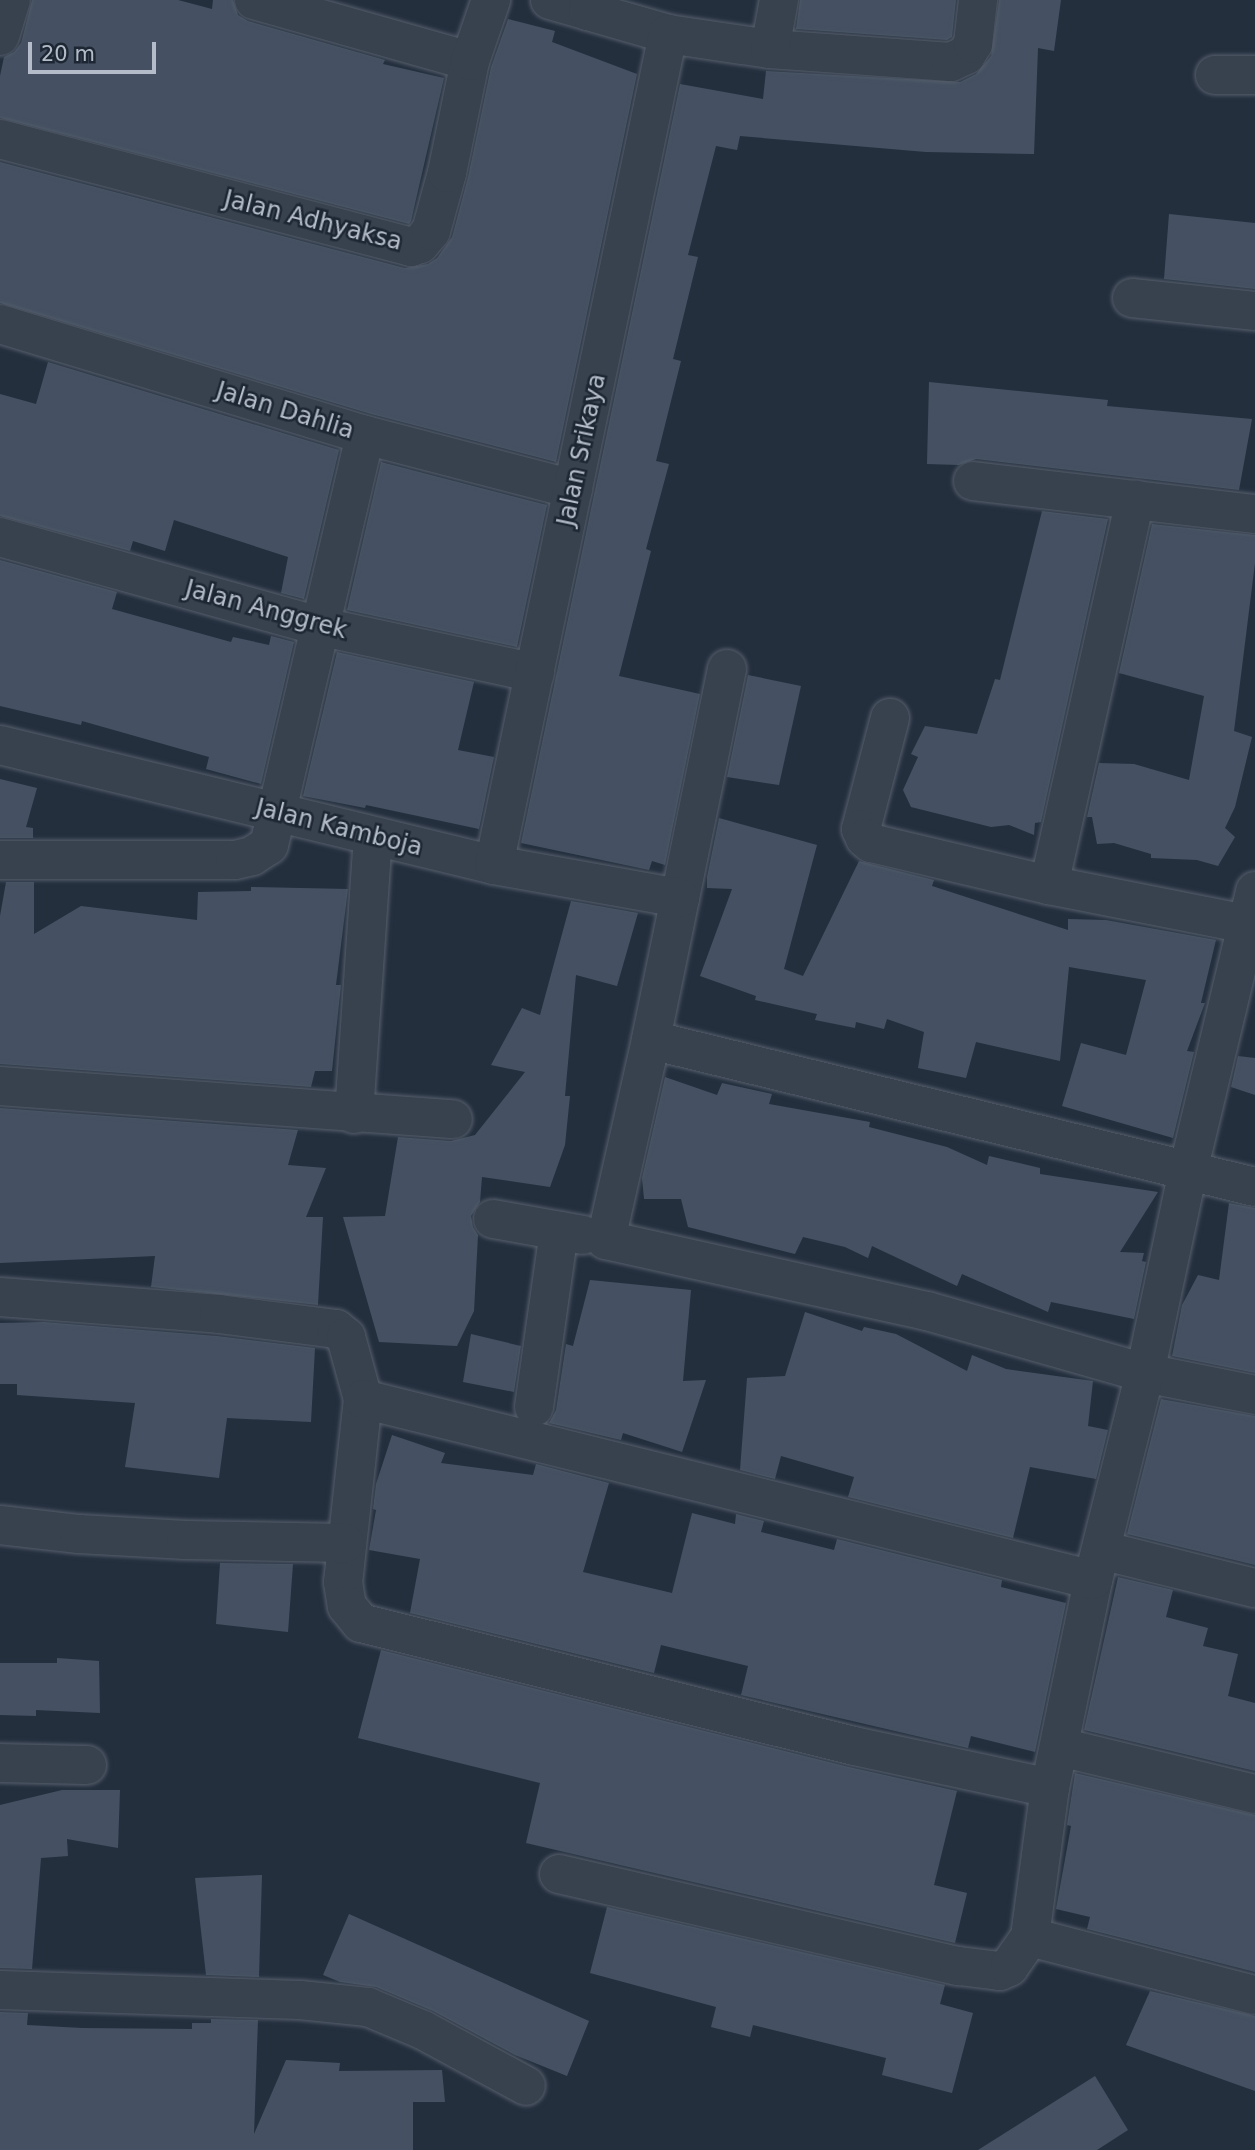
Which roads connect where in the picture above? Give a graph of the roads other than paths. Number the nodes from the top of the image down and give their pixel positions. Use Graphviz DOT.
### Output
graph roads {
  1 [pos="11,0"];
  2 [pos="254,0"];
  3 [pos="491,0"];
  4 [pos="550,0"];
  5 [pos="779,0"];
  6 [pos="978,0"];
  7 [pos="589,5"];
  8 [pos="668,34"];
  9 [pos="0,36"];
  10 [pos="770,49"];
  11 [pos="470,61"];
  12 [pos="1215,75"];
  13 [pos="1255,75"];
  14 [pos="0,139"];
  15 [pos="1132,298"];
  16 [pos="1255,311"];
  17 [pos="0,324"];
  18 [pos="365,435"];
  19 [pos="973,481"];
  20 [pos="573,489"];
  21 [pos="1135,499"];
  22 [pos="1255,514"];
  23 [pos="0,537"];
  24 [pos="318,626"];
  25 [pos="727,669"];
  26 [pos="535,673"];
  27 [pos="890,718"];
  28 [pos="0,746"];
  29 [pos="275,813"];
  30 [pos="373,837"];
  31 [pos="0,860"];
  32 [pos="494,865"];
  33 [pos="1049,885"];
  34 [pos="680,898"];
  35 [pos="1251,908"];
  36 [pos="651,1040"];
  37 [pos="0,1086"];
  38 [pos="354,1114"];
  39 [pos="453,1119"];
  40 [pos="1188,1171"];
  41 [pos="1255,1187"];
  42 [pos="493,1219"];
  43 [pos="559,1231"];
  44 [pos="606,1240"];
  45 [pos="0,1297"];
  46 [pos="1145,1373"];
  47 [pos="1255,1395"];
  48 [pos="363,1399"];
  49 [pos="534,1407"];
  50 [pos="0,1525"];
  51 [pos="345,1543"];
  52 [pos="1097,1565"];
  53 [pos="1255,1588"];
  54 [pos="1060,1747"];
  55 [pos="0,1763"];
  56 [pos="86,1765"];
  57 [pos="1050,1788"];
  58 [pos="1255,1794"];
  59 [pos="559,1874"];
  60 [pos="1030,1937"];
  61 [pos="0,1990"];
  62 [pos="1255,1995"];
  63 [pos="526,2086"];
  1 -- 9 [label="street"];
  2 -- 11 [label="street"];
  3 -- 11 [label="street, Jalan Adhyaksa"];
  4 -- 7 [label="street"];
  5 -- 10 [label="street"];
  6 -- 10 [label="street"];
  7 -- 8 [label="street"];
  8 -- 10 [label="street"];
  8 -- 20 [label="street, Jalan Srikaya"];
  11 -- 14 [label="street, Jalan Adhyaksa"];
  12 -- 13 [label="street"];
  15 -- 16 [label="street"];
  17 -- 18 [label="street, Jalan Dahlia"];
  18 -- 20 [label="street, Jalan Dahlia"];
  18 -- 24 [label="street"];
  19 -- 21 [label="street"];
  20 -- 26 [label="street, Jalan Srikaya"];
  21 -- 22 [label="street"];
  21 -- 33 [label="street"];
  23 -- 24 [label="street, Jalan Anggrek"];
  24 -- 26 [label="street, Jalan Anggrek"];
  24 -- 29 [label="street"];
  25 -- 34 [label="street"];
  26 -- 32 [label="street, Jalan Srikaya"];
  27 -- 33 [label="street"];
  28 -- 29 [label="street, Jalan Kamboja"];
  29 -- 30 [label="street, Jalan Kamboja"];
  29 -- 31 [label="street"];
  30 -- 32 [label="street, Jalan Kamboja"];
  30 -- 38 [label="street"];
  32 -- 34 [label="street, Jalan Kamboja"];
  33 -- 35 [label="street"];
  34 -- 36 [label="street"];
  35 -- 40 [label="street"];
  36 -- 40 [label="street"];
  36 -- 44 [label="street"];
  37 -- 38 [label="street"];
  38 -- 39 [label="street"];
  40 -- 41 [label="street"];
  40 -- 46 [label="street"];
  42 -- 43 [label="street"];
  43 -- 44 [label="street"];
  43 -- 49 [label="street"];
  44 -- 46 [label="street"];
  45 -- 48 [label="street"];
  46 -- 47 [label="street"];
  46 -- 52 [label="street"];
  48 -- 51 [label="street"];
  48 -- 52 [label="street"];
  50 -- 51 [label="street"];
  51 -- 57 [label="street"];
  52 -- 53 [label="street"];
  52 -- 54 [label="street"];
  54 -- 57 [label="street"];
  54 -- 58 [label="street"];
  55 -- 56 [label="street"];
  57 -- 60 [label="street"];
  59 -- 60 [label="street"];
  60 -- 62 [label="street"];
  61 -- 63 [label="street"];
}
